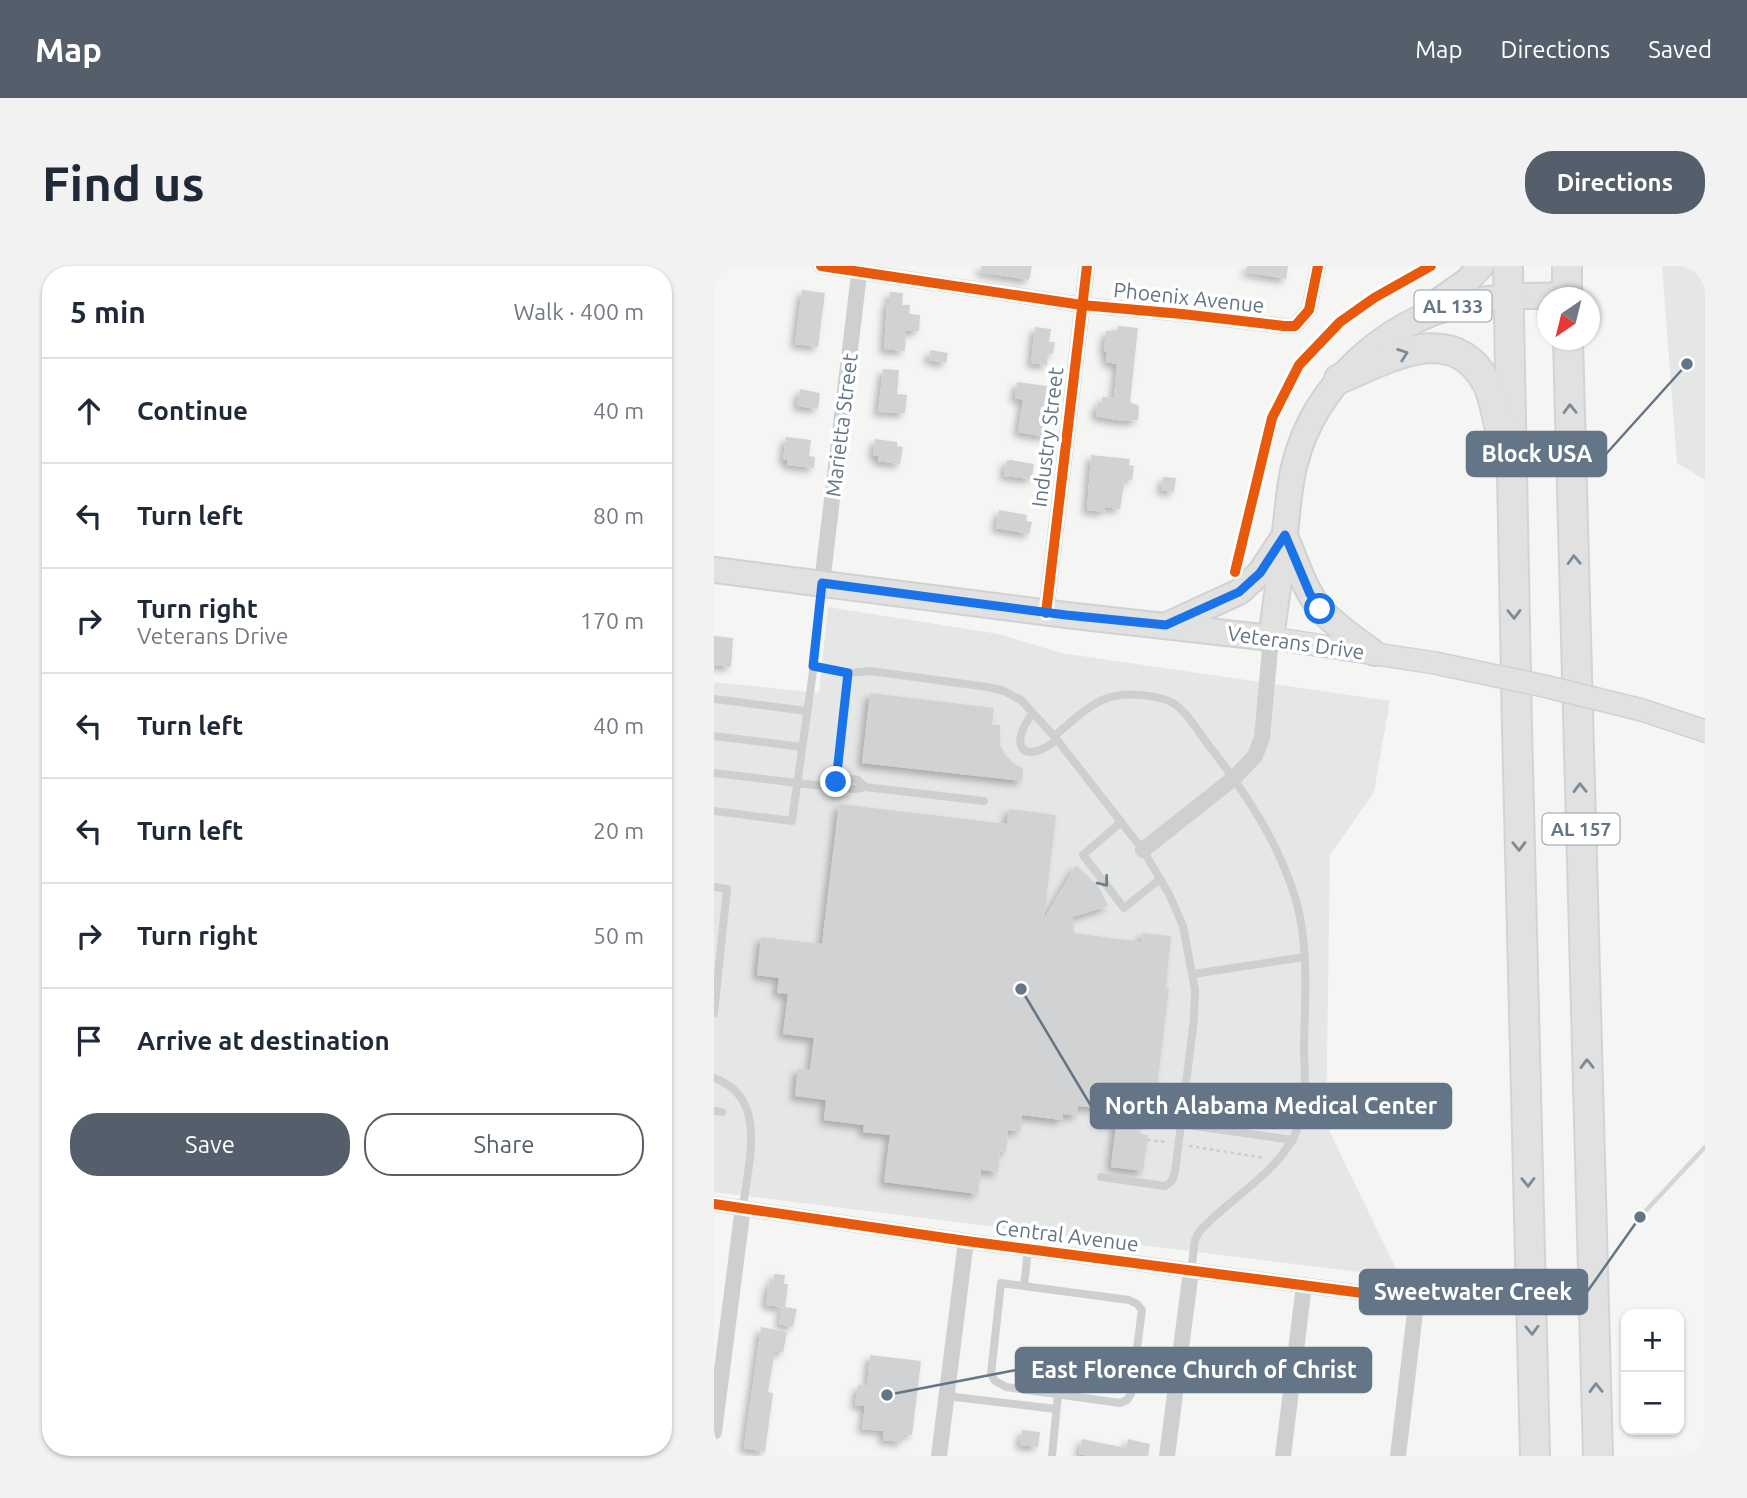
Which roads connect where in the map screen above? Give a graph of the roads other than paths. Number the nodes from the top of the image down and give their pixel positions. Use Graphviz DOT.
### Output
graph roads {
  1 [pos="821,266"];
  2 [pos="1087,266"];
  3 [pos="1318,266"];
  4 [pos="1481,266"];
  5 [pos="1508,266"];
  6 [pos="1567,266"];
  7 [pos="860,268"];
  8 [pos="1567,287"];
  9 [pos="1509,296"];
  10 [pos="1537,296"];
  11 [pos="1082,305"];
  12 [pos="1400,328"];
  13 [pos="1568,350"];
  14 [pos="1339,379"];
  15 [pos="1511,473"];
  16 [pos="1285,535"];
  17 [pos="714,570"];
  18 [pos="822,583"];
  19 [pos="1046,613"];
  20 [pos="1166,625"];
  21 [pos="1271,638"];
  22 [pos="1374,653"];
  23 [pos="813,666"];
  24 [pos="848,673"];
  25 [pos="714,699"];
  26 [pos="807,711"];
  27 [pos="1033,713"];
  28 [pos="1705,732"];
  29 [pos="714,736"];
  30 [pos="1055,738"];
  31 [pos="802,747"];
  32 [pos="714,773"];
  33 [pos="1234,778"];
  34 [pos="836,782"];
  35 [pos="797,784"];
  36 [pos="984,801"];
  37 [pos="714,811"];
  38 [pos="1121,822"];
  39 [pos="1143,850"];
  40 [pos="1160,879"];
  41 [pos="714,887"];
  42 [pos="1305,957"];
  43 [pos="1193,974"];
  44 [pos="714,1013"];
  45 [pos="714,1077"];
  46 [pos="1180,1124"];
  47 [pos="1293,1140"];
  48 [pos="1101,1177"];
  49 [pos="714,1204"];
  50 [pos="743,1207"];
  51 [pos="966,1241"];
  52 [pos="1028,1250"];
  53 [pos="1191,1271"];
  54 [pos="1419,1279"];
  55 [pos="1304,1285"];
  56 [pos="1024,1286"];
  57 [pos="1416,1300"];
  58 [pos="1058,1394"];
  59 [pos="946,1396"];
  60 [pos="1056,1409"];
  61 [pos="714,1432"];
  62 [pos="939,1456"];
  63 [pos="1052,1456"];
  64 [pos="1167,1456"];
  65 [pos="1283,1456"];
  66 [pos="1398,1456"];
  67 [pos="1535,1456"];
  68 [pos="1598,1456"];
  1 -- 7 [label="street, Phoenix Avenue"];
  2 -- 11 [label="street, Industry Street"];
  3 -- 11 [label="street, Phoenix Avenue"];
  4 -- 12 [label="main road"];
  5 -- 9 [label="highway, AL 157"];
  6 -- 8 [label="highway, AL 133"];
  7 -- 11 [label="street, Phoenix Avenue"];
  7 -- 18 [label="street, Marietta Street"];
  9 -- 10 [label="main road, AL 133"];
  9 -- 12 [label="main road, AL 133"];
  9 -- 15 [label="highway, AL 157"];
  11 -- 19 [label="street, Industry Street"];
  12 -- 14 [label="main road, AL 133"];
  68 -- 13 [label="highway, AL 157, one-way"];
  14 -- 15 [label="highway, one-way"];
  14 -- 16 [label="main road, AL 133"];
  15 -- 67 [label="highway, AL 157, one-way"];
  16 -- 20 [label="main road"];
  16 -- 21 [label="main road, AL 133"];
  16 -- 22 [label="main road"];
  17 -- 18 [label="main road, Veterans Drive"];
  18 -- 19 [label="main road, Veterans Drive"];
  18 -- 23 [label="lane"];
  19 -- 20 [label="main road, Veterans Drive"];
  20 -- 21 [label="main road, Veterans Drive"];
  21 -- 22 [label="main road, Veterans Drive"];
  21 -- 33 [label="street"];
  22 -- 28 [label="main road, Veterans Drive, bridge"];
  23 -- 24 [label="lane"];
  23 -- 26 [label="lane"];
  24 -- 27 [label="lane"];
  24 -- 34 [label="lane"];
  25 -- 26 [label="lane"];
  26 -- 31 [label="lane"];
  27 -- 30 [label="lane"];
  27 -- 30 [label="lane"];
  29 -- 31 [label="lane"];
  30 -- 33 [label="lane"];
  30 -- 38 [label="lane"];
  31 -- 35 [label="lane"];
  32 -- 35 [label="lane"];
  33 -- 39 [label="street"];
  33 -- 42 [label="lane"];
  34 -- 35 [label="lane"];
  34 -- 36 [label="lane"];
  35 -- 37 [label="lane"];
  38 -- 39 [label="lane"];
  38 -- 40 [label="lane, one-way"];
  39 -- 40 [label="lane"];
  40 -- 43 [label="lane"];
  41 -- 44 [label="lane"];
  42 -- 43 [label="lane"];
  42 -- 47 [label="lane"];
  43 -- 46 [label="lane"];
  45 -- 50 [label="lane"];
  46 -- 47 [label="lane"];
  46 -- 48 [label="lane"];
  47 -- 53 [label="lane"];
  49 -- 50 [label="street, Central Avenue"];
  50 -- 51 [label="street, Central Avenue"];
  50 -- 61 [label="street"];
  51 -- 52 [label="street, Central Avenue"];
  51 -- 59 [label="street"];
  52 -- 53 [label="street, Central Avenue"];
  52 -- 56 [label="lane"];
  53 -- 55 [label="street, Central Avenue"];
  53 -- 64 [label="street"];
  54 -- 57 [label="street"];
  55 -- 57 [label="street, Central Avenue"];
  55 -- 65 [label="street"];
  56 -- 58 [label="lane"];
  56 -- 58 [label="lane"];
  57 -- 66 [label="street"];
  58 -- 60 [label="lane"];
  59 -- 60 [label="lane"];
  59 -- 62 [label="street"];
  60 -- 63 [label="lane"];
}
